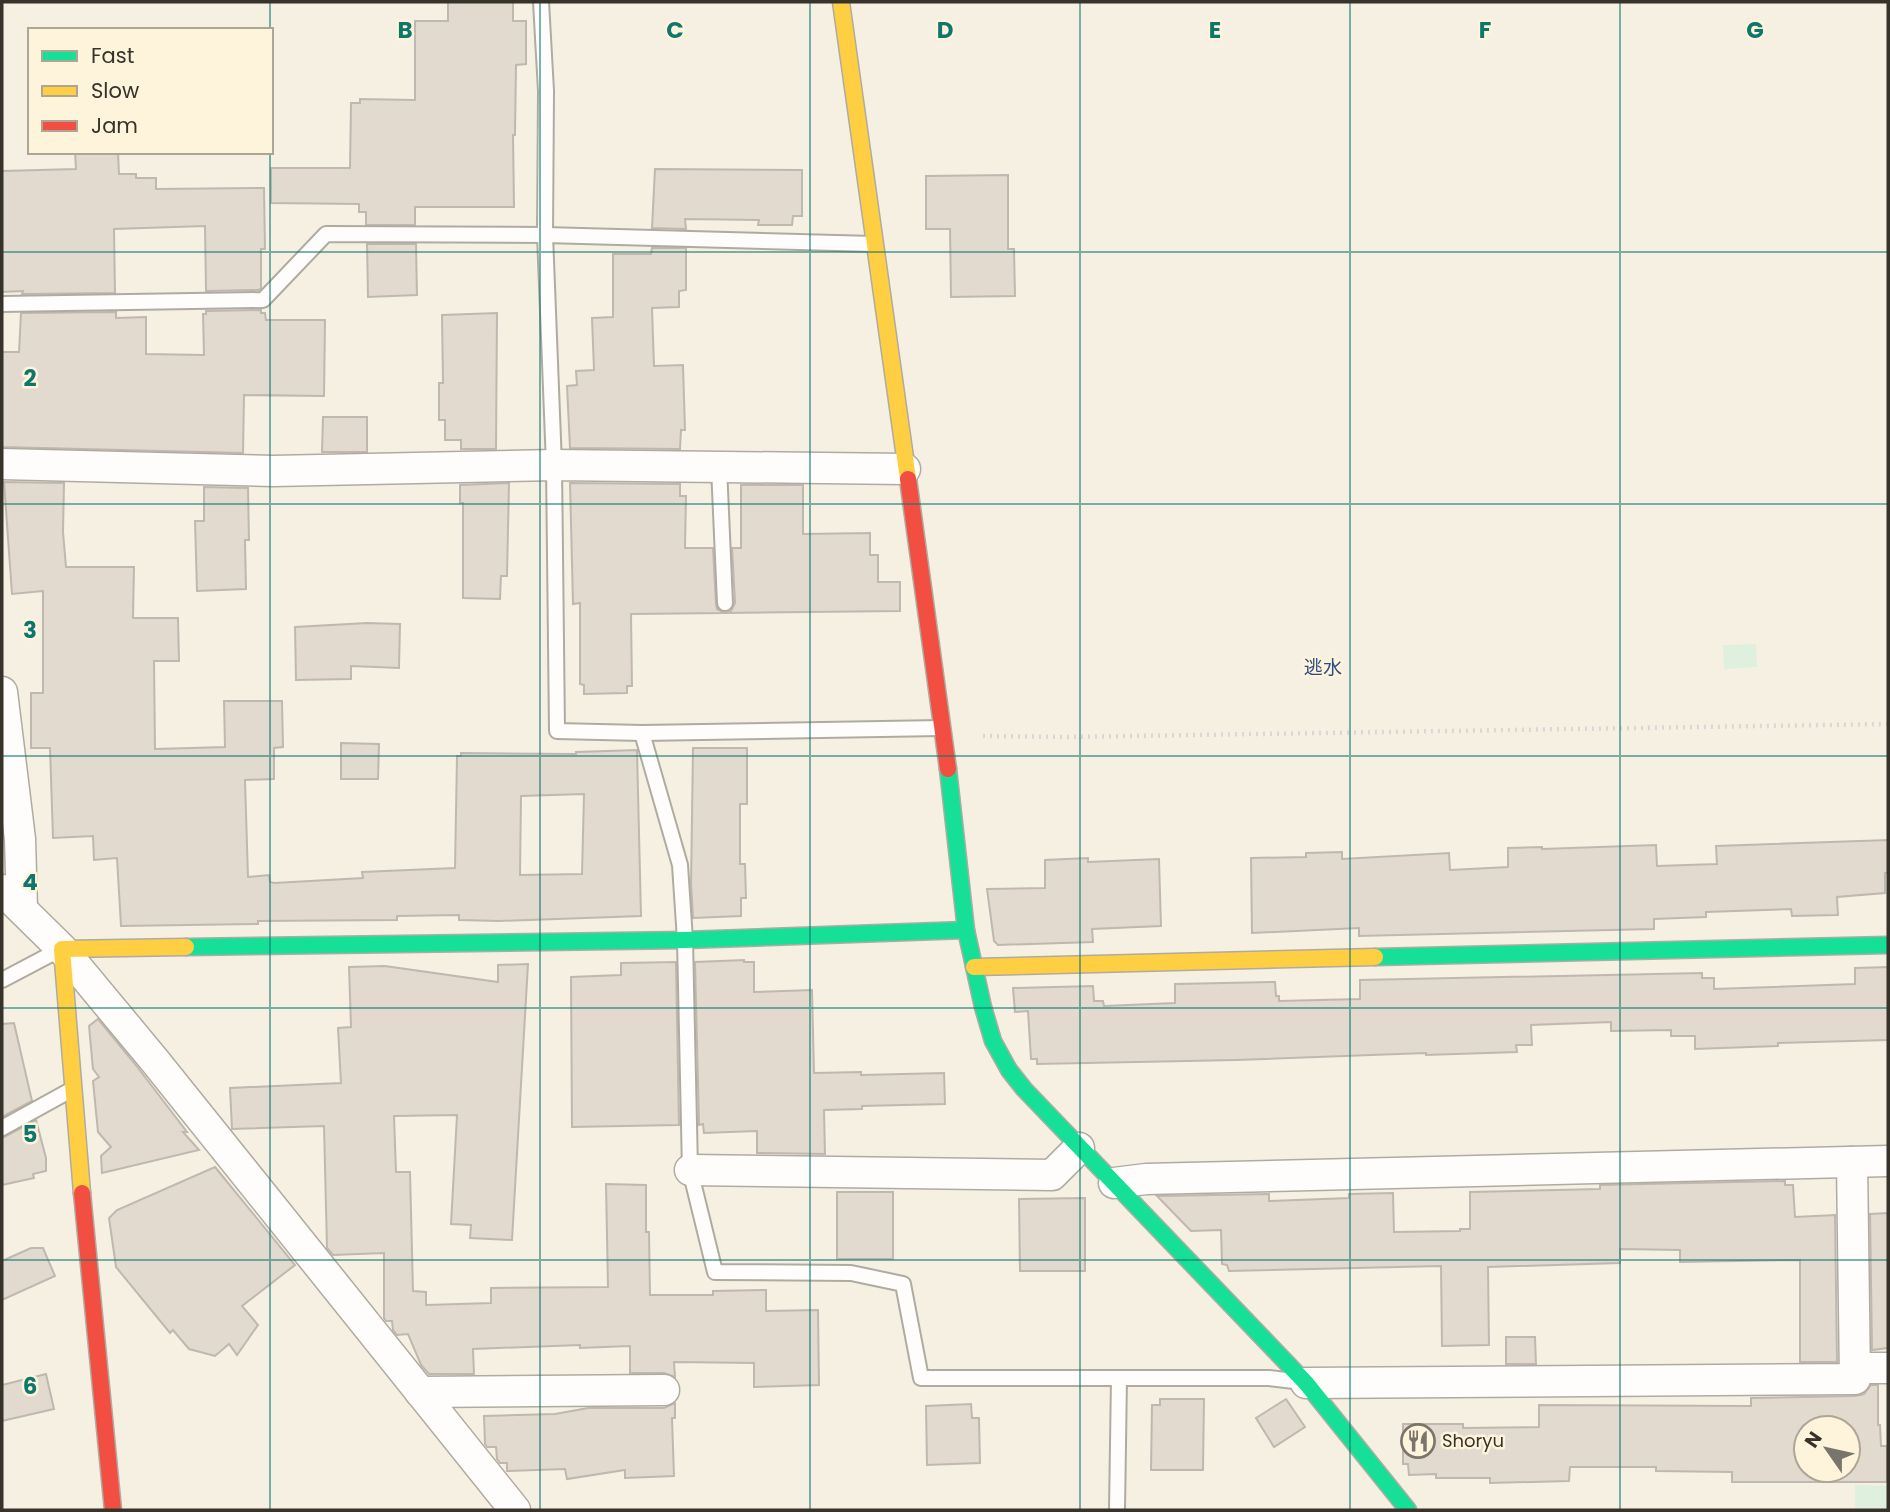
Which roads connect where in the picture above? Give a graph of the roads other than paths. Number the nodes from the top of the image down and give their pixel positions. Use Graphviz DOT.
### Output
graph roads {
  1 [pos="541,2"];
  2 [pos="841,2"];
  3 [pos="545,235"];
  4 [pos="875,244"];
  5 [pos="2,304"];
  6 [pos="2,464"];
  7 [pos="554,465"];
  8 [pos="719,467"];
  9 [pos="905,469"];
  10 [pos="725,603"];
  11 [pos="2,692"];
  12 [pos="943,732"];
  13 [pos="642,733"];
  14 [pos="12,899"];
  15 [pos="965,929"];
  16 [pos="685,940"];
  17 [pos="1888,945"];
  18 [pos="62,948"];
  19 [pos="974,967"];
  20 [pos="2,980"];
  21 [pos="72,1089"];
  22 [pos="2,1128"];
  23 [pos="1079,1148"];
  24 [pos="1888,1161"];
  25 [pos="1852,1162"];
  26 [pos="690,1170"];
  27 [pos="1114,1183"];
  28 [pos="1856,1368"];
  29 [pos="1888,1368"];
  30 [pos="1119,1378"];
  31 [pos="1306,1383"];
  32 [pos="664,1390"];
  33 [pos="420,1392"];
  34 [pos="113,1510"];
  35 [pos="515,1510"];
  36 [pos="1117,1510"];
  37 [pos="1408,1510"];
  1 -- 3 [label="lane"];
  2 -- 4 [label="street"];
  3 -- 4 [label="lane"];
  3 -- 5 [label="lane"];
  3 -- 7 [label="lane"];
  4 -- 9 [label="street"];
  6 -- 7 [label="street"];
  7 -- 8 [label="street"];
  7 -- 13 [label="lane"];
  8 -- 9 [label="street"];
  8 -- 10 [label="lane"];
  9 -- 12 [label="street"];
  11 -- 14 [label="street"];
  12 -- 13 [label="lane"];
  12 -- 15 [label="street"];
  13 -- 16 [label="lane"];
  14 -- 18 [label="street"];
  15 -- 16 [label="street"];
  15 -- 19 [label="street"];
  16 -- 18 [label="street"];
  16 -- 26 [label="lane"];
  17 -- 19 [label="street"];
  18 -- 20 [label="lane"];
  18 -- 21 [label="street"];
  18 -- 33 [label="street"];
  19 -- 23 [label="street"];
  21 -- 22 [label="lane"];
  21 -- 34 [label="street"];
  23 -- 26 [label="street"];
  23 -- 27 [label="street"];
  24 -- 25 [label="street"];
  25 -- 27 [label="street"];
  25 -- 28 [label="street"];
  26 -- 30 [label="lane"];
  27 -- 31 [label="street"];
  28 -- 29 [label="street"];
  28 -- 31 [label="street"];
  30 -- 31 [label="lane"];
  30 -- 36 [label="lane"];
  31 -- 37 [label="street"];
  32 -- 33 [label="street"];
  33 -- 35 [label="street"];
}
